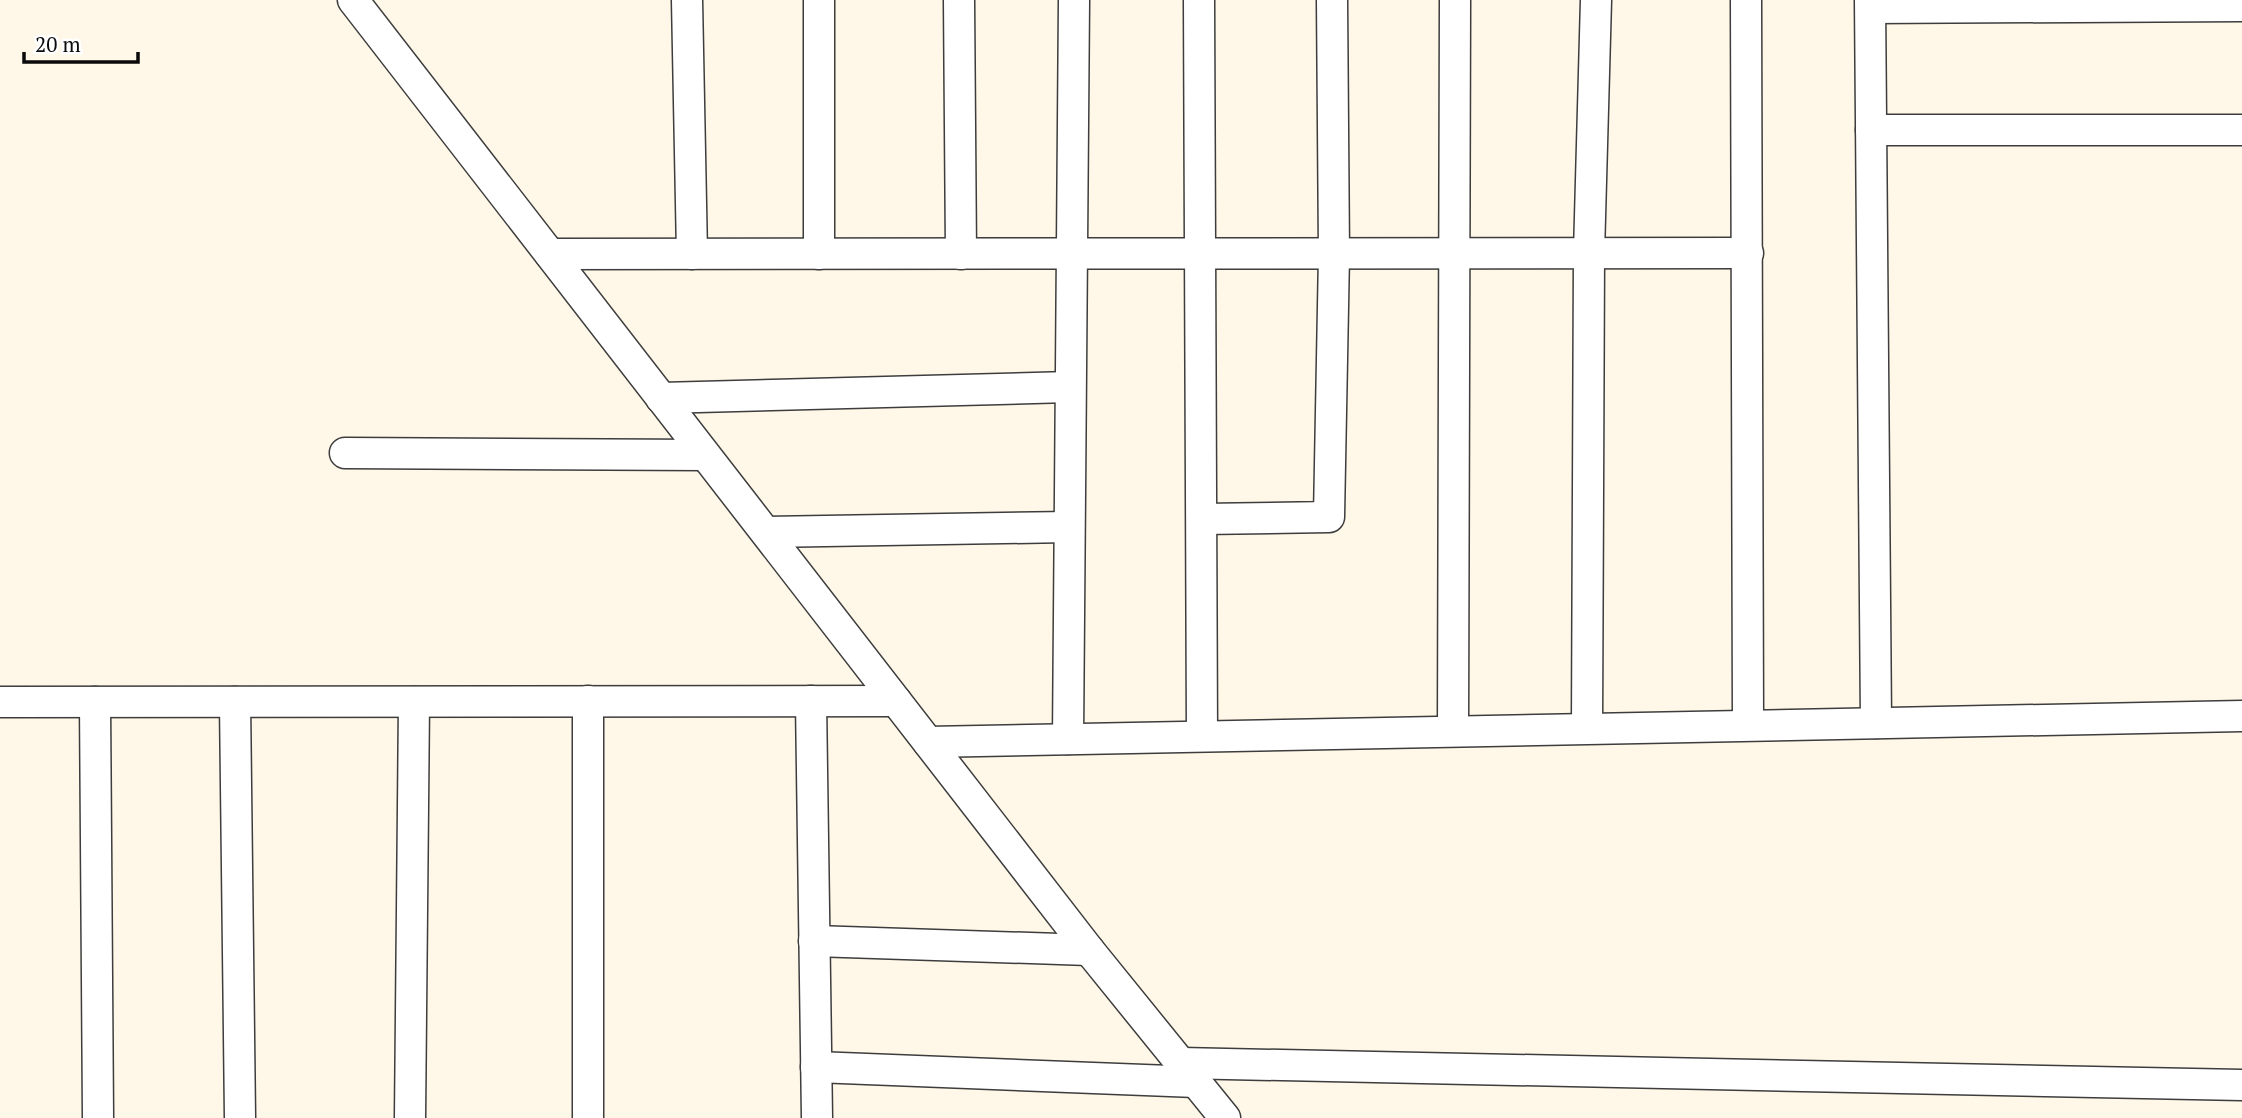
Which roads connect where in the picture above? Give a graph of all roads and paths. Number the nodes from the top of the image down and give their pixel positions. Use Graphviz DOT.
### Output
graph roads {
  1 [pos="353,0"];
  2 [pos="687,0"];
  3 [pos="819,0"];
  4 [pos="959,0"];
  5 [pos="1074,0"];
  6 [pos="1199,0"];
  7 [pos="1332,0"];
  8 [pos="1455,0"];
  9 [pos="1596,0"];
  10 [pos="1746,0"];
  11 [pos="1870,4"];
  12 [pos="2242,6"];
  13 [pos="1871,130"];
  14 [pos="2242,130"];
  15 [pos="1589,253"];
  16 [pos="1748,253"];
  17 [pos="550,254"];
  18 [pos="692,254"];
  19 [pos="819,254"];
  20 [pos="961,254"];
  21 [pos="1071,254"];
  22 [pos="1200,254"];
  23 [pos="1334,254"];
  24 [pos="1455,254"];
  25 [pos="1070,387"];
  26 [pos="661,398"];
  27 [pos="345,453"];
  28 [pos="705,455"];
  29 [pos="1202,519"];
  30 [pos="1069,527"];
  31 [pos="766,532"];
  32 [pos="588,701"];
  33 [pos="811,701"];
  34 [pos="896,701"];
  35 [pos="0,702"];
  36 [pos="95,702"];
  37 [pos="235,702"];
  38 [pos="414,702"];
  39 [pos="2242,716"];
  40 [pos="1875,723"];
  41 [pos="1748,725"];
  42 [pos="1587,728"];
  43 [pos="1453,731"];
  44 [pos="1202,736"];
  45 [pos="1068,738"];
  46 [pos="928,742"];
  47 [pos="814,941"];
  48 [pos="1089,950"];
  49 [pos="816,1067"];
  50 [pos="2242,1085"];
  51 [pos="1206,1097"];
  52 [pos="98,1118"];
  53 [pos="240,1118"];
  54 [pos="410,1118"];
  55 [pos="588,1118"];
  56 [pos="817,1118"];
  1 -- 17 [label="street"];
  2 -- 18 [label="street"];
  3 -- 19 [label="street"];
  4 -- 20 [label="street"];
  5 -- 21 [label="street"];
  6 -- 22 [label="street"];
  7 -- 23 [label="street"];
  8 -- 24 [label="street"];
  9 -- 15 [label="street"];
  10 -- 16 [label="street"];
  11 -- 12 [label="street"];
  11 -- 13 [label="street"];
  13 -- 14 [label="street"];
  13 -- 40 [label="street"];
  15 -- 16 [label="street"];
  15 -- 24 [label="street"];
  15 -- 42 [label="street"];
  16 -- 41 [label="street"];
  17 -- 18 [label="street"];
  17 -- 26 [label="street"];
  18 -- 19 [label="street"];
  19 -- 20 [label="street"];
  20 -- 21 [label="street"];
  21 -- 22 [label="street"];
  21 -- 25 [label="street"];
  22 -- 23 [label="street"];
  22 -- 29 [label="street"];
  23 -- 24 [label="street"];
  23 -- 29 [label="street"];
  24 -- 43 [label="street"];
  25 -- 26 [label="street"];
  25 -- 30 [label="street"];
  26 -- 28 [label="street"];
  27 -- 28 [label="street"];
  28 -- 31 [label="street"];
  29 -- 44 [label="street"];
  30 -- 31 [label="street"];
  30 -- 45 [label="street"];
  31 -- 34 [label="street"];
  32 -- 33 [label="street"];
  32 -- 38 [label="street"];
  32 -- 55 [label="street"];
  33 -- 34 [label="street"];
  33 -- 47 [label="street"];
  34 -- 46 [label="street"];
  35 -- 36 [label="street"];
  36 -- 37 [label="street"];
  36 -- 52 [label="street"];
  37 -- 38 [label="street"];
  37 -- 53 [label="street"];
  38 -- 54 [label="street"];
  39 -- 40 [label="street"];
  40 -- 41 [label="street"];
  41 -- 42 [label="street"];
  42 -- 43 [label="street"];
  43 -- 44 [label="street"];
  44 -- 45 [label="street"];
  45 -- 46 [label="street"];
  46 -- 48 [label="street"];
  47 -- 48 [label="street"];
  47 -- 49 [label="street"];
  48 -- 51 [label="street"];
  49 -- 51 [label="street"];
  49 -- 56 [label="street"];
  50 -- 51 [label="street"];
}
